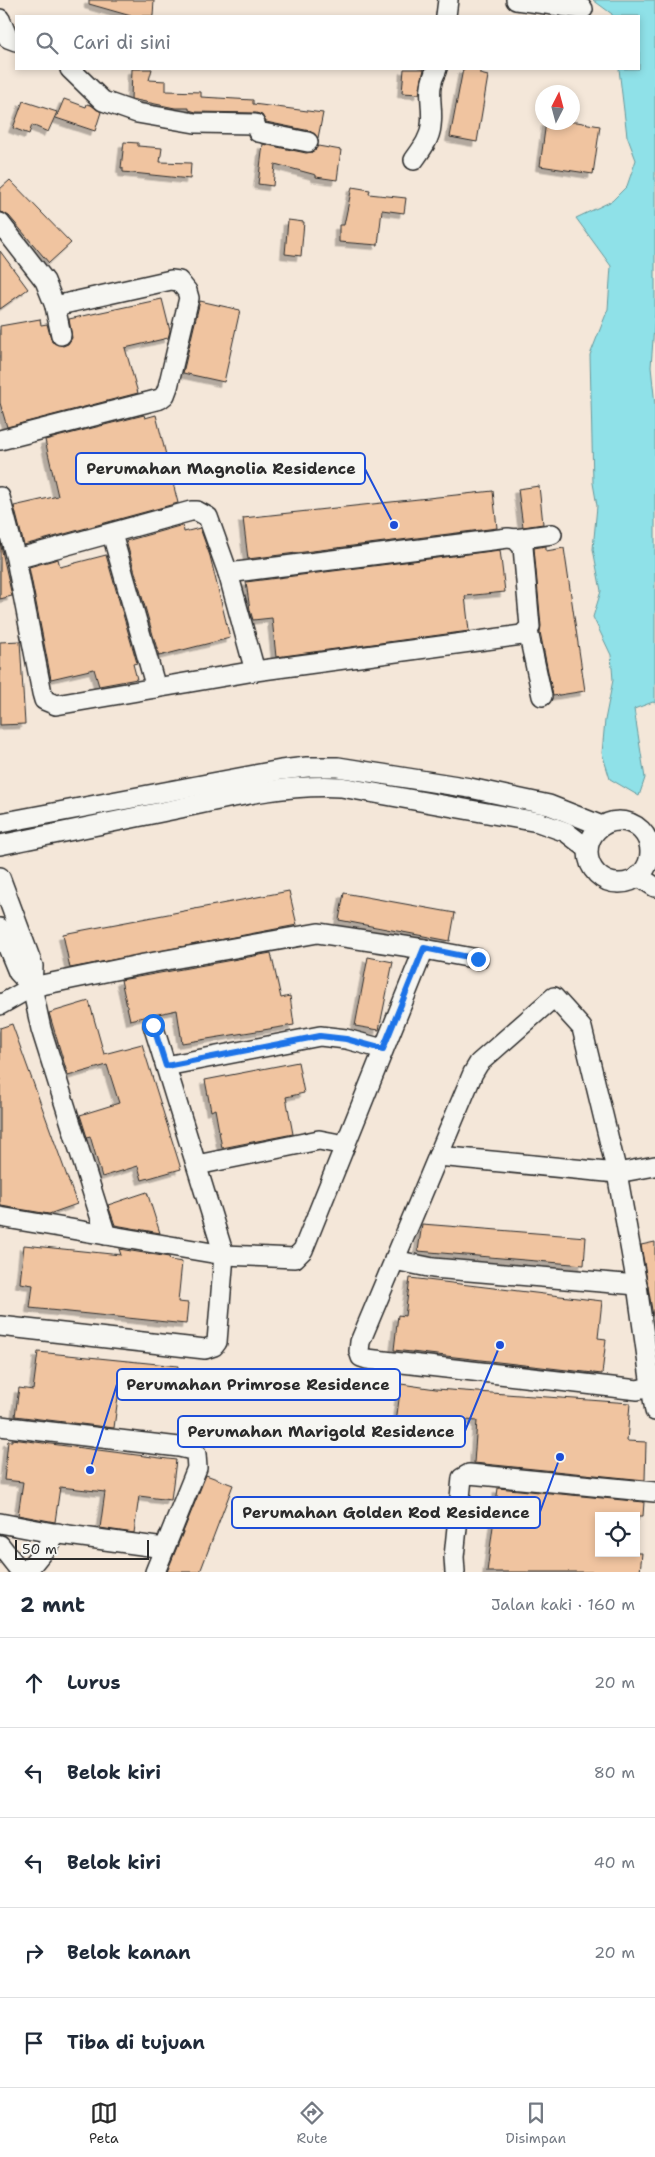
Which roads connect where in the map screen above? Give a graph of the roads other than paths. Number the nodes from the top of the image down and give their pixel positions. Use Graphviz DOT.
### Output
graph roads {
  1 [pos="448,0"];
  2 [pos="516,0"];
  3 [pos="583,9"];
  4 [pos="446,15"];
  5 [pos="0,19"];
  6 [pos="15,41"];
  7 [pos="71,70"];
  8 [pos="437,70"];
  9 [pos="308,142"];
  10 [pos="414,160"];
  11 [pos="0,223"];
  12 [pos="54,306"];
  13 [pos="61,335"];
  14 [pos="0,440"];
  15 [pos="0,497"];
  16 [pos="112,534"];
  17 [pos="552,534"];
  18 [pos="514,539"];
  19 [pos="16,559"];
  20 [pos="228,573"];
  21 [pos="528,631"];
  22 [pos="255,671"];
  23 [pos="156,688"];
  24 [pos="542,696"];
  25 [pos="0,823"];
  26 [pos="602,826"];
  27 [pos="0,845"];
  28 [pos="588,849"];
  29 [pos="652,858"];
  30 [pos="638,876"];
  31 [pos="0,877"];
  32 [pos="655,887"];
  33 [pos="0,928"];
  34 [pos="424,948"];
  35 [pos="478,959"];
  36 [pos="32,987"];
  37 [pos="0,1005"];
  38 [pos="153,1025"];
  39 [pos="383,1049"];
  40 [pos="166,1066"];
  41 [pos="345,1144"];
  42 [pos="438,1156"];
  43 [pos="197,1165"];
  44 [pos="655,1166"];
  45 [pos="617,1172"];
  46 [pos="0,1217"];
  47 [pos="106,1235"];
  48 [pos="224,1255"];
  49 [pos="394,1260"];
  50 [pos="636,1284"];
  51 [pos="0,1326"];
  52 [pos="651,1386"];
  53 [pos="655,1411"];
  54 [pos="0,1426"];
  55 [pos="655,1492"];
  56 [pos="0,1523"];
  57 [pos="58,1533"];
  58 [pos="0,1545"];
  59 [pos="164,1548"];
  60 [pos="21,1572"];
  61 [pos="26,1572"];
  62 [pos="155,1572"];
  63 [pos="455,1572"];
  1 -- 4 [label="street"];
  2 -- 3 [label="street"];
  5 -- 6 [label="street"];
  7 -- 9 [label="street"];
  8 -- 10 [label="street"];
  11 -- 12 [label="street"];
  12 -- 13 [label="street"];
  12 -- 14 [label="street"];
  15 -- 19 [label="street"];
  16 -- 19 [label="street"];
  16 -- 20 [label="street"];
  16 -- 23 [label="street"];
  17 -- 18 [label="street"];
  18 -- 20 [label="street"];
  18 -- 21 [label="street"];
  19 -- 23 [label="street"];
  20 -- 22 [label="street"];
  21 -- 22 [label="street"];
  21 -- 24 [label="street"];
  22 -- 23 [label="street"];
  25 -- 26 [label="street"];
  26 -- 28 [label="street"];
  26 -- 29 [label="street"];
  27 -- 28 [label="street"];
  28 -- 30 [label="street"];
  29 -- 30 [label="street"];
  30 -- 32 [label="street"];
  31 -- 36 [label="street"];
  33 -- 36 [label="street"];
  34 -- 35 [label="street"];
  34 -- 36 [label="street"];
  34 -- 39 [label="street"];
  36 -- 37 [label="street"];
  36 -- 47 [label="street"];
  38 -- 40 [label="street"];
  39 -- 40 [label="street"];
  39 -- 41 [label="street"];
  40 -- 43 [label="street"];
  41 -- 43 [label="street"];
  41 -- 48 [label="street"];
  42 -- 45 [label="street"];
  42 -- 45 [label="street"];
  42 -- 49 [label="street"];
  43 -- 48 [label="street"];
  44 -- 45 [label="street"];
  45 -- 50 [label="street"];
  46 -- 47 [label="street"];
  47 -- 48 [label="street"];
  48 -- 51 [label="street"];
  49 -- 50 [label="street"];
  49 -- 52 [label="street"];
  50 -- 52 [label="street"];
  52 -- 53 [label="street"];
  54 -- 59 [label="street"];
  55 -- 63 [label="street"];
  56 -- 57 [label="street"];
  57 -- 59 [label="street"];
  57 -- 61 [label="street"];
  58 -- 60 [label="street"];
  59 -- 62 [label="street"];
}
